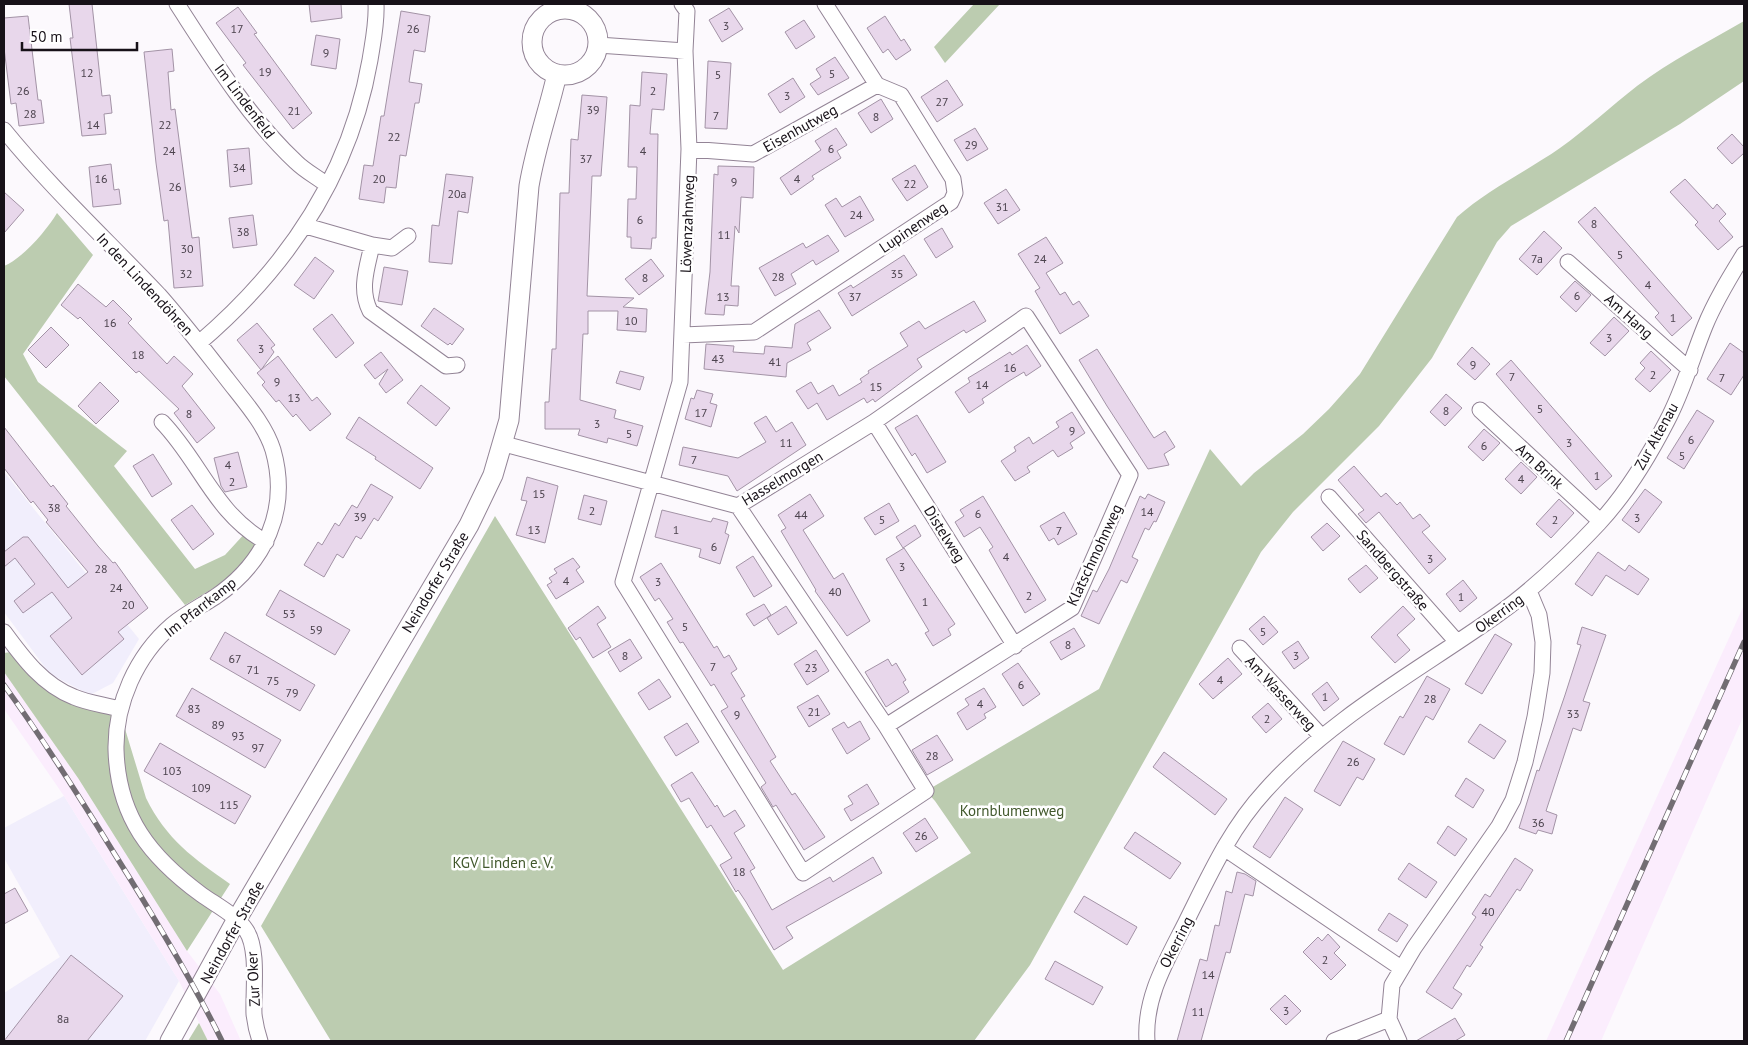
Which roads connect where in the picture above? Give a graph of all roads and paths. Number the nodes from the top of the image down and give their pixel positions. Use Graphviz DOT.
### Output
graph roads {
  1 [pos="177,4"];
  2 [pos="376,4"];
  3 [pos="682,4"];
  4 [pos="825,4"];
  5 [pos="550,8"];
  6 [pos="598,45"];
  7 [pos="685,51"];
  8 [pos="557,74"];
  9 [pos="877,85"];
  10 [pos="4,130"];
  11 [pos="690,149"];
  12 [pos="327,185"];
  13 [pos="306,226"];
  14 [pos="408,236"];
  15 [pos="372,245"];
  16 [pos="1744,254"];
  17 [pos="1568,262"];
  18 [pos="1026,316"];
  19 [pos="683,335"];
  20 [pos="199,343"];
  21 [pos="457,365"];
  22 [pos="1690,370"];
  23 [pos="1480,410"];
  24 [pos="162,422"];
  25 [pos="874,422"];
  26 [pos="504,444"];
  27 [pos="651,482"];
  28 [pos="1329,497"];
  29 [pos="738,506"];
  30 [pos="1600,521"];
  31 [pos="266,542"];
  32 [pos="1529,591"];
  33 [pos="4,632"];
  34 [pos="1457,642"];
  35 [pos="1015,646"];
  36 [pos="1240,648"];
  37 [pos="119,709"];
  38 [pos="886,726"];
  39 [pos="1322,738"];
  40 [pos="1224,848"];
  41 [pos="237,920"];
  42 [pos="1401,968"];
  43 [pos="1389,1019"];
  44 [pos="170,1041"];
  45 [pos="260,1041"];
  46 [pos="1147,1041"];
  47 [pos="1334,1041"];
  48 [pos="1399,1041"];
  1 -- 12 [label="street, Im Lindenfeld"];
  2 -- 12 [label="street, In den Lindendöhren"];
  3 -- 7 [label="street"];
  4 -- 9 [label="street"];
  5 -- 6 [label="street"];
  5 -- 8 [label="street"];
  6 -- 7 [label="street"];
  6 -- 8 [label="street"];
  7 -- 11 [label="street, Löwenzahnweg"];
  8 -- 26 [label="street, Neindorfer Straße"];
  9 -- 11 [label="street, Eisenhutweg"];
  9 -- 19 [label="street, Lupinenweg"];
  10 -- 20 [label="street, In den Lindendöhren"];
  11 -- 19 [label="street, Löwenzahnweg"];
  12 -- 13 [label="street, In den Lindendöhren"];
  13 -- 15 [label="street"];
  13 -- 20 [label="street, In den Lindendöhren"];
  14 -- 15 [label="street"];
  15 -- 21 [label="street"];
  16 -- 22 [label="street, Zur Altenau"];
  17 -- 22 [label="street, Am Hang"];
  18 -- 25 [label="street, Hasselmorgen"];
  18 -- 35 [label="street, Klatschmohnweg"];
  19 -- 27 [label="street, Löwenzahnweg"];
  20 -- 31 [label="street, Im Pfarrkamp"];
  22 -- 30 [label="street, Zur Altenau"];
  23 -- 30 [label="street, Am Brink"];
  24 -- 31 [label="street"];
  25 -- 29 [label="street, Hasselmorgen"];
  25 -- 35 [label="street, Distelweg"];
  26 -- 27 [label="street, Hasselmorgen"];
  26 -- 41 [label="street, Neindorfer Straße"];
  27 -- 29 [label="street, Hasselmorgen"];
  27 -- 38 [label="street"];
  28 -- 34 [label="street, Sandbergstraße"];
  29 -- 38 [label="street"];
  30 -- 32 [label="street, Zur Altenau"];
  31 -- 37 [label="street, Im Pfarrkamp"];
  32 -- 34 [label="street, Okerring"];
  32 -- 42 [label="street, Okerring"];
  33 -- 37 [label="street"];
  34 -- 39 [label="street, Okerring"];
  35 -- 38 [label="street, Klatschmohnweg"];
  36 -- 39 [label="street, Am Wasserweg"];
  37 -- 41 [label="street, Im Pfarrkamp"];
  39 -- 40 [label="street, Okerring"];
  40 -- 42 [label="street"];
  40 -- 46 [label="street, Okerring"];
  41 -- 44 [label="street, Neindorfer Straße"];
  41 -- 45 [label="street, Zur Oker"];
  42 -- 43 [label="street, Okerring"];
  43 -- 47 [label="street"];
  43 -- 48 [label="street"];
}
